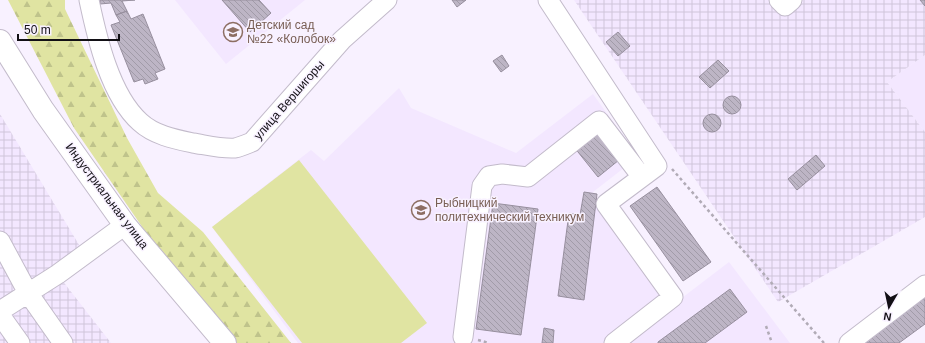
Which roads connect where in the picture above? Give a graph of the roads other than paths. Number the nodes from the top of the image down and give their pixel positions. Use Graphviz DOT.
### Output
graph roads {
  1 [pos="90,0"];
  2 [pos="387,0"];
  3 [pos="548,0"];
  4 [pos="779,0"];
  5 [pos="792,0"];
  6 [pos="0,41"];
  7 [pos="642,177"];
  8 [pos="126,225"];
  9 [pos="0,241"];
  10 [pos="925,285"];
  11 [pos="28,293"];
  12 [pos="0,312"];
  13 [pos="0,315"];
  14 [pos="463,337"];
  15 [pos="20,343"];
  16 [pos="63,343"];
  17 [pos="225,343"];
  18 [pos="614,343"];
  19 [pos="849,343"];
  1 -- 2 [label="street, улица Вершигоры"];
  3 -- 7 [label="street"];
  4 -- 5 [label="street"];
  6 -- 8 [label="main road, Индустриальная улица"];
  7 -- 14 [label="street"];
  7 -- 18 [label="street"];
  8 -- 11 [label="street"];
  8 -- 17 [label="main road, Индустриальная улица"];
  9 -- 11 [label="street"];
  10 -- 19 [label="street"];
  11 -- 12 [label="street"];
  11 -- 16 [label="street"];
  13 -- 15 [label="street"];
}
